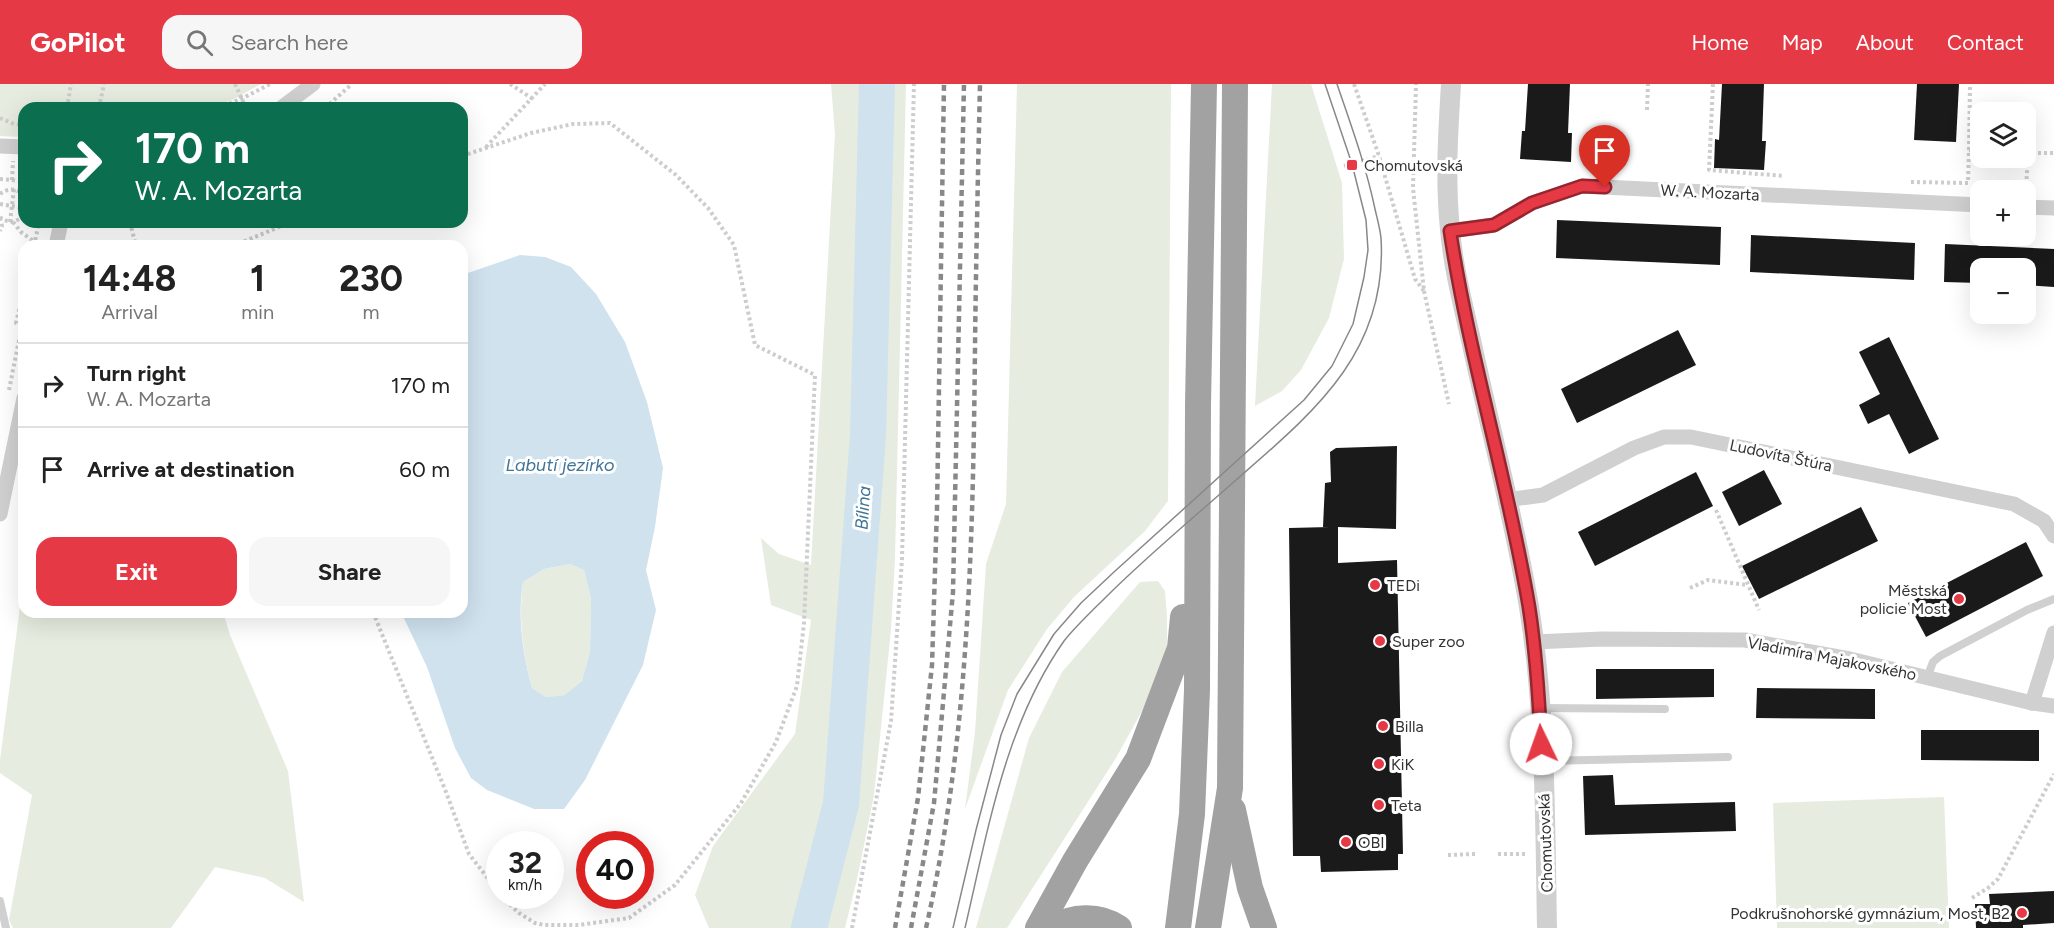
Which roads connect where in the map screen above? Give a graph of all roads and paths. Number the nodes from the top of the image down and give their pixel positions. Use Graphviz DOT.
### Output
graph roads {
  1 [pos="71,84"];
  2 [pos="104,84"];
  3 [pos="235,84"];
  4 [pos="270,84"];
  5 [pos="313,84"];
  6 [pos="352,84"];
  7 [pos="510,84"];
  8 [pos="545,84"];
  9 [pos="914,84"];
  10 [pos="1204,84"];
  11 [pos="1235,84"];
  12 [pos="1354,84"];
  13 [pos="1416,84"];
  14 [pos="1451,84"];
  15 [pos="1648,84"];
  16 [pos="1713,84"];
  17 [pos="1970,84"];
  18 [pos="241,99"];
  19 [pos="532,99"];
  20 [pos="68,102"];
  21 [pos="100,102"];
  22 [pos="233,102"];
  23 [pos="243,102"];
  24 [pos="289,102"];
  25 [pos="332,102"];
  26 [pos="1647,110"];
  27 [pos="0,118"];
  28 [pos="18,124"];
  29 [pos="0,146"];
  30 [pos="18,147"];
  31 [pos="484,149"];
  32 [pos="1969,150"];
  33 [pos="2036,153"];
  34 [pos="2054,153"];
  35 [pos="468,154"];
  36 [pos="1378,156"];
  37 [pos="1344,166"];
  38 [pos="1786,177"];
  39 [pos="12,180"];
  40 [pos="18,181"];
  41 [pos="1910,182"];
  42 [pos="14,189"];
  43 [pos="18,191"];
  44 [pos="0,194"];
  45 [pos="0,204"];
  46 [pos="1970,205"];
  47 [pos="11,206"];
  48 [pos="18,207"];
  49 [pos="2036,207"];
  50 [pos="2054,208"];
  51 [pos="0,218"];
  52 [pos="18,219"];
  53 [pos="11,222"];
  54 [pos="276,228"];
  55 [pos="0,231"];
  56 [pos="1450,231"];
  57 [pos="30,240"];
  58 [pos="248,240"];
  59 [pos="1424,291"];
  60 [pos="18,344"];
  61 [pos="8,393"];
  62 [pos="1449,404"];
  63 [pos="1198,405"];
  64 [pos="18,427"];
  65 [pos="1506,500"];
  66 [pos="1716,510"];
  67 [pos="0,514"];
  68 [pos="2054,536"];
  69 [pos="1748,585"];
  70 [pos="1690,588"];
  71 [pos="2054,599"];
  72 [pos="1759,610"];
  73 [pos="375,618"];
  74 [pos="2054,633"];
  75 [pos="1534,642"];
  76 [pos="1927,678"];
  77 [pos="2032,703"];
  78 [pos="2054,706"];
  79 [pos="1540,708"];
  80 [pos="1665,709"];
  81 [pos="1728,757"];
  82 [pos="1542,761"];
  83 [pos="2054,774"];
  84 [pos="1230,788"];
  85 [pos="1474,854"];
  86 [pos="1497,854"];
  87 [pos="1527,854"];
  88 [pos="1448,855"];
  89 [pos="486,876"];
  90 [pos="1972,898"];
  91 [pos="0,901"];
  92 [pos="515,909"];
  93 [pos="6,928"];
  94 [pos="852,928"];
  95 [pos="1038,928"];
  96 [pos="1051,928"];
  97 [pos="1119,928"];
  98 [pos="1178,928"];
  99 [pos="1208,928"];
  100 [pos="1264,928"];
  101 [pos="1547,928"];
  1 -- 20 [label="path"];
  2 -- 21 [label="path"];
  3 -- 18 [label="path"];
  4 -- 18 [label="path"];
  5 -- 24 [label="street"];
  6 -- 25 [label="path"];
  7 -- 19 [label="path"];
  8 -- 19 [label="path"];
  9 -- 94 [label="path"];
  10 -- 63 [label="highway"];
  11 -- 84 [label="highway"];
  12 -- 36 [label="path"];
  13 -- 59 [label="path"];
  14 -- 56 [label="street, Chomutovská"];
  15 -- 26 [label="path"];
  16 -- 38 [label="path"];
  17 -- 32 [label="path"];
  18 -- 22 [label="path"];
  18 -- 23 [label="path"];
  19 -- 31 [label="path"];
  27 -- 28 [label="path"];
  29 -- 30 [label="street"];
  31 -- 35 [label="path"];
  31 -- 92 [label="path"];
  32 -- 41 [label="path"];
  33 -- 34 [label="path"];
  36 -- 37 [label="path"];
  36 -- 59 [label="path"];
  39 -- 40 [label="path"];
  42 -- 43 [label="path"];
  42 -- 44 [label="path"];
  42 -- 47 [label="path"];
  45 -- 47 [label="path"];
  46 -- 56 [label="street, W. A. Mozarta"];
  47 -- 48 [label="path"];
  47 -- 53 [label="path"];
  49 -- 50 [label="street"];
  51 -- 53 [label="path"];
  51 -- 55 [label="path"];
  52 -- 53 [label="path"];
  53 -- 57 [label="path"];
  54 -- 58 [label="path"];
  56 -- 65 [label="street, Chomutovská"];
  59 -- 62 [label="path"];
  60 -- 61 [label="path"];
  63 -- 95 [label="highway"];
  63 -- 98 [label="highway"];
  64 -- 67 [label="street"];
  65 -- 68 [label="street, Ludovíta Štúra"];
  65 -- 75 [label="street, Chomutovská"];
  66 -- 69 [label="path"];
  69 -- 70 [label="path"];
  69 -- 72 [label="path"];
  71 -- 76 [label="lane"];
  73 -- 89 [label="path"];
  74 -- 77 [label="street"];
  75 -- 76 [label="street, Vladimíra Majakovského"];
  75 -- 79 [label="street, Chomutovská"];
  76 -- 77 [label="street, Vladimíra Majakovského"];
  77 -- 78 [label="street, Vladimíra Majakovského"];
  79 -- 80 [label="lane"];
  79 -- 82 [label="street, Chomutovská"];
  81 -- 82 [label="lane"];
  82 -- 101 [label="street, Chomutovská"];
  83 -- 90 [label="path"];
  84 -- 99 [label="highway"];
  84 -- 100 [label="highway"];
  85 -- 88 [label="path"];
  86 -- 87 [label="path"];
  91 -- 93 [label="lane"];
  96 -- 97 [label="highway"];
}
